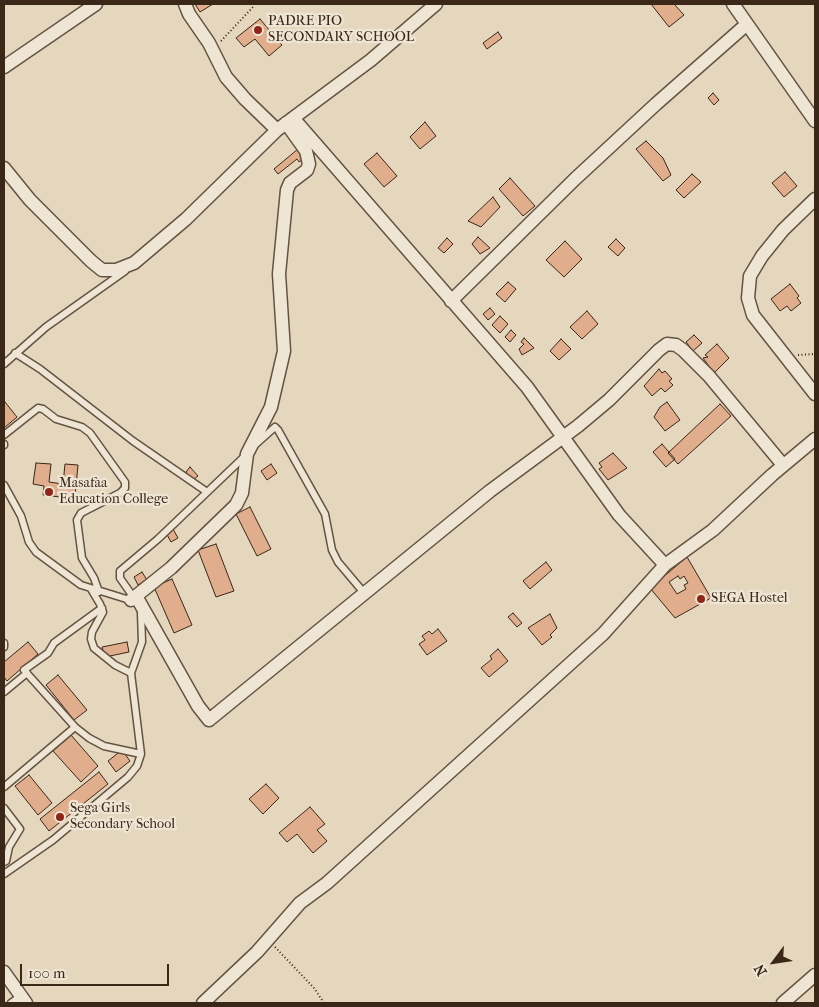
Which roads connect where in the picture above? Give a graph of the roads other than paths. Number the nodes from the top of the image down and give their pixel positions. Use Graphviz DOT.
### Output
graph roads {
  1 [pos="96,4"];
  2 [pos="185,4"];
  3 [pos="436,4"];
  4 [pos="733,4"];
  5 [pos="747,24"];
  6 [pos="4,67"];
  7 [pos="815,121"];
  8 [pos="285,124"];
  9 [pos="4,168"];
  10 [pos="815,199"];
  11 [pos="134,263"];
  12 [pos="451,302"];
  13 [pos="15,353"];
  14 [pos="4,364"];
  15 [pos="815,394"];
  16 [pos="4,435"];
  17 [pos="565,436"];
  18 [pos="815,439"];
  19 [pos="248,452"];
  20 [pos="783,465"];
  21 [pos="4,486"];
  22 [pos="207,492"];
  23 [pos="665,565"];
  24 [pos="91,589"];
  25 [pos="99,592"];
  26 [pos="365,594"];
  27 [pos="134,598"];
  28 [pos="102,608"];
  29 [pos="27,673"];
  30 [pos="131,673"];
  31 [pos="4,692"];
  32 [pos="75,726"];
  33 [pos="142,754"];
  34 [pos="4,787"];
  35 [pos="4,808"];
  36 [pos="4,862"];
  37 [pos="4,874"];
  38 [pos="4,972"];
  39 [pos="815,974"];
  40 [pos="19,1001"];
  41 [pos="203,1003"];
  42 [pos="783,1003"];
  1 -- 6 [label="street"];
  2 -- 8 [label="street"];
  3 -- 8 [label="street"];
  4 -- 5 [label="street"];
  5 -- 7 [label="street"];
  5 -- 12 [label="street"];
  8 -- 11 [label="street"];
  8 -- 12 [label="street"];
  8 -- 19 [label="street"];
  9 -- 11 [label="street"];
  10 -- 15 [label="street"];
  11 -- 13 [label="lane"];
  12 -- 17 [label="street"];
  13 -- 14 [label="lane"];
  13 -- 22 [label="lane"];
  16 -- 25 [label="lane"];
  17 -- 20 [label="street"];
  17 -- 23 [label="street"];
  17 -- 26 [label="street"];
  18 -- 20 [label="street"];
  19 -- 22 [label="lane"];
  19 -- 26 [label="lane"];
  19 -- 27 [label="street"];
  20 -- 23 [label="street"];
  21 -- 24 [label="lane"];
  22 -- 27 [label="lane"];
  23 -- 41 [label="street"];
  24 -- 25 [label="lane"];
  24 -- 28 [label="lane"];
  25 -- 27 [label="lane"];
  26 -- 27 [label="street"];
  27 -- 30 [label="lane"];
  28 -- 29 [label="lane"];
  28 -- 30 [label="lane"];
  29 -- 31 [label="lane"];
  29 -- 32 [label="lane"];
  30 -- 33 [label="lane"];
  32 -- 33 [label="lane"];
  32 -- 34 [label="lane"];
  33 -- 37 [label="lane"];
  35 -- 36 [label="lane"];
  38 -- 40 [label="street"];
  39 -- 42 [label="street"];
}
